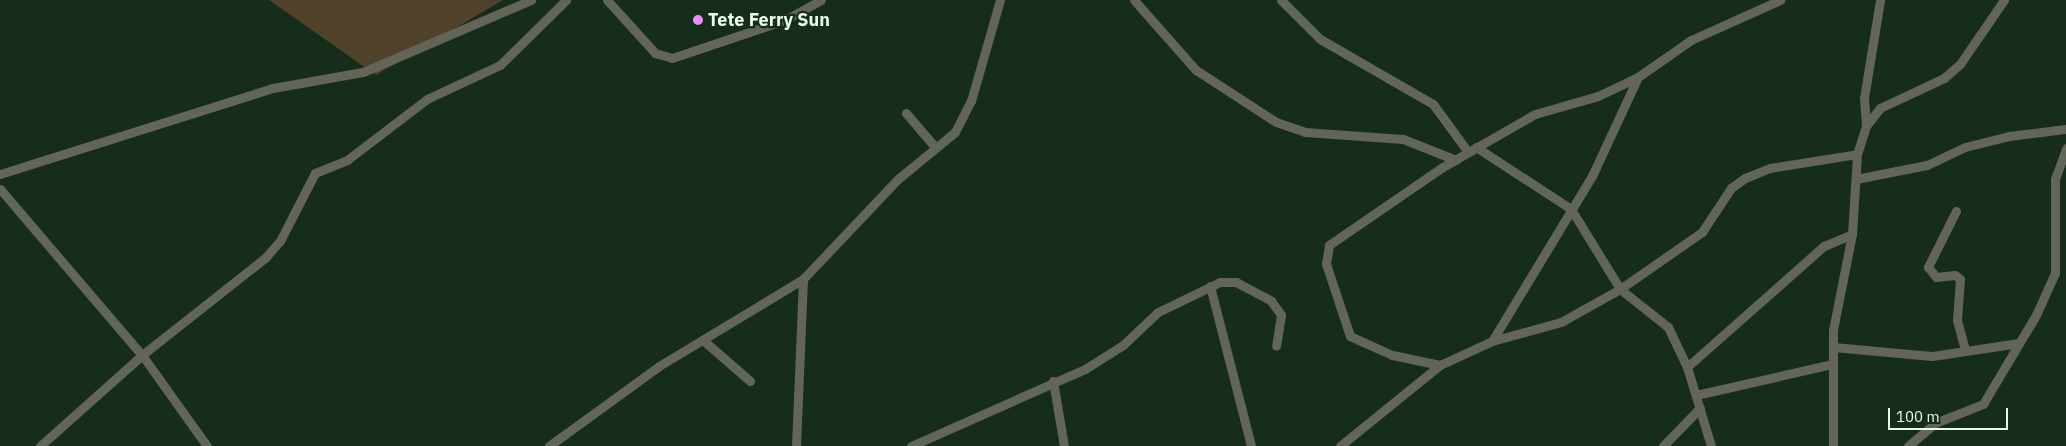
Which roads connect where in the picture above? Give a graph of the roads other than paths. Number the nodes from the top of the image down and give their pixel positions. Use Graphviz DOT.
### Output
graph roads {
  1 [pos="531,0"];
  2 [pos="566,0"];
  3 [pos="607,0"];
  4 [pos="821,0"];
  5 [pos="1000,0"];
  6 [pos="1134,0"];
  7 [pos="1281,0"];
  8 [pos="1780,0"];
  9 [pos="1880,0"];
  10 [pos="2004,0"];
  11 [pos="1638,77"];
  12 [pos="906,113"];
  13 [pos="1866,126"];
  14 [pos="2066,130"];
  15 [pos="935,147"];
  16 [pos="2066,148"];
  17 [pos="1472,149"];
  18 [pos="1857,154"];
  19 [pos="1456,160"];
  20 [pos="0,174"];
  21 [pos="1856,179"];
  22 [pos="0,189"];
  23 [pos="1571,208"];
  24 [pos="1956,211"];
  25 [pos="1852,234"];
  26 [pos="803,279"];
  27 [pos="1210,286"];
  28 [pos="1620,289"];
  29 [pos="704,341"];
  30 [pos="1492,341"];
  31 [pos="2019,343"];
  32 [pos="1276,346"];
  33 [pos="1833,347"];
  34 [pos="1965,349"];
  35 [pos="142,355"];
  36 [pos="1833,364"];
  37 [pos="1440,365"];
  38 [pos="1687,368"];
  39 [pos="750,381"];
  40 [pos="1053,381"];
  41 [pos="1696,395"];
  42 [pos="1700,408"];
  43 [pos="40,446"];
  44 [pos="207,446"];
  45 [pos="550,446"];
  46 [pos="796,446"];
  47 [pos="912,446"];
  48 [pos="1064,446"];
  49 [pos="1250,446"];
  50 [pos="1340,446"];
  51 [pos="1663,446"];
  52 [pos="1711,446"];
  53 [pos="1833,446"];
  54 [pos="1908,446"];
  1 -- 20 [label="street"];
  2 -- 35 [label="street"];
  3 -- 4 [label="street"];
  5 -- 15 [label="street"];
  6 -- 19 [label="street"];
  7 -- 17 [label="street"];
  8 -- 11 [label="street"];
  9 -- 13 [label="street"];
  10 -- 13 [label="street"];
  11 -- 17 [label="street"];
  11 -- 23 [label="street"];
  12 -- 15 [label="street"];
  13 -- 18 [label="street"];
  14 -- 21 [label="street"];
  15 -- 26 [label="street"];
  16 -- 31 [label="street"];
  17 -- 19 [label="street"];
  17 -- 23 [label="street"];
  18 -- 21 [label="street"];
  18 -- 28 [label="street"];
  19 -- 37 [label="street"];
  21 -- 25 [label="street"];
  22 -- 35 [label="street"];
  23 -- 28 [label="street"];
  23 -- 30 [label="street"];
  24 -- 34 [label="street"];
  25 -- 33 [label="street"];
  25 -- 38 [label="street"];
  26 -- 29 [label="street"];
  26 -- 46 [label="street"];
  27 -- 32 [label="street"];
  27 -- 40 [label="street"];
  27 -- 49 [label="street"];
  28 -- 30 [label="street"];
  28 -- 38 [label="street"];
  29 -- 39 [label="street"];
  29 -- 45 [label="street"];
  30 -- 37 [label="street"];
  31 -- 34 [label="street"];
  31 -- 54 [label="street"];
  33 -- 34 [label="street"];
  33 -- 36 [label="street"];
  35 -- 43 [label="street"];
  35 -- 44 [label="street"];
  36 -- 41 [label="street"];
  36 -- 53 [label="street"];
  37 -- 50 [label="street"];
  38 -- 41 [label="street"];
  40 -- 47 [label="street"];
  40 -- 48 [label="street"];
  41 -- 42 [label="street"];
  42 -- 51 [label="street"];
  42 -- 52 [label="street"];
}
